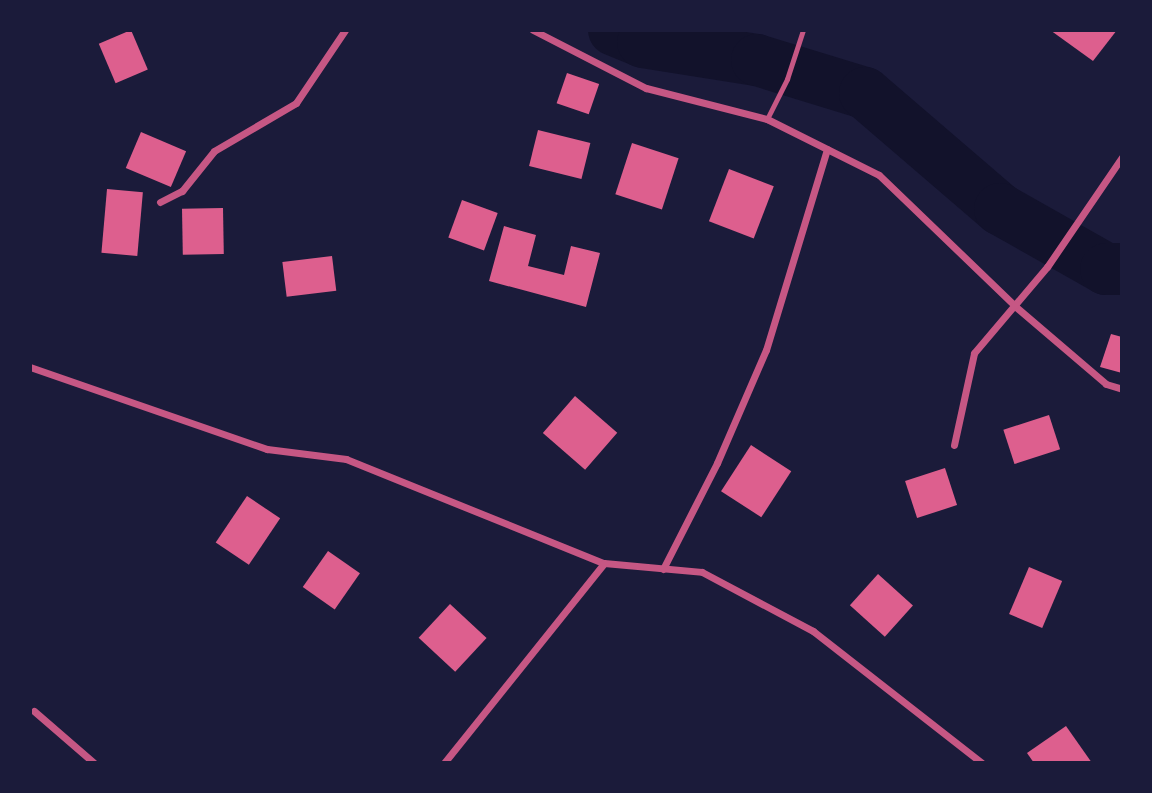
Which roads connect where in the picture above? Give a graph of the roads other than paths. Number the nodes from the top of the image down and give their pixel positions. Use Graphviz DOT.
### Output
graph roads {
  1 [pos="345,30"];
  2 [pos="533,30"];
  3 [pos="803,30"];
  4 [pos="767,119"];
  5 [pos="827,149"];
  6 [pos="1122,157"];
  7 [pos="160,202"];
  8 [pos="1016,307"];
  9 [pos="30,366"];
  10 [pos="1122,389"];
  11 [pos="954,445"];
  12 [pos="604,563"];
  13 [pos="663,569"];
  14 [pos="34,710"];
  15 [pos="94,763"];
  16 [pos="444,763"];
  17 [pos="982,763"];
  1 -- 7 [label="street"];
  2 -- 4 [label="street"];
  3 -- 4 [label="lane"];
  4 -- 5 [label="street"];
  5 -- 8 [label="street"];
  5 -- 13 [label="street"];
  6 -- 8 [label="street"];
  8 -- 10 [label="street"];
  8 -- 11 [label="street"];
  9 -- 12 [label="street"];
  12 -- 13 [label="street"];
  12 -- 16 [label="street"];
  13 -- 17 [label="street"];
  14 -- 15 [label="street"];
}
